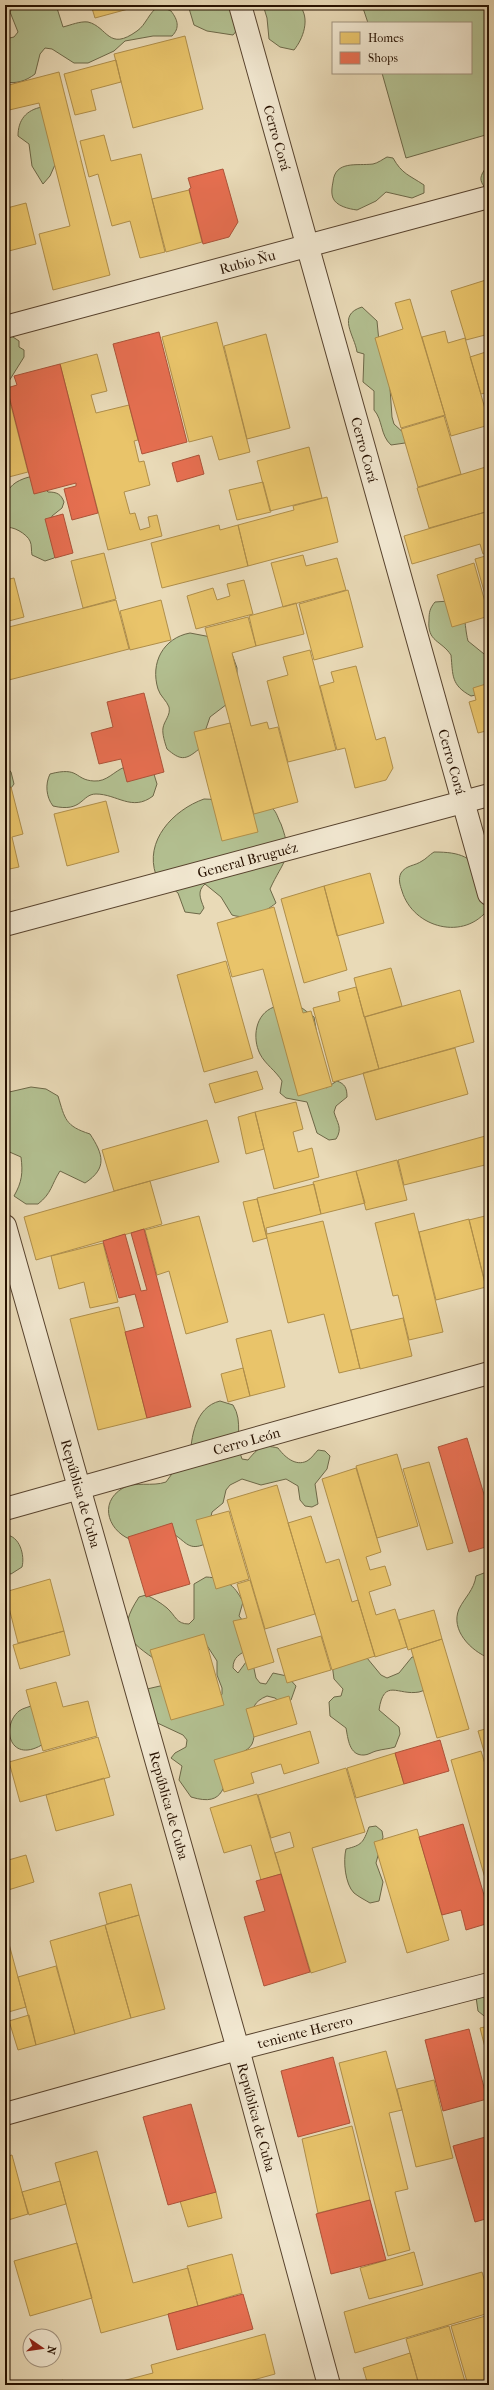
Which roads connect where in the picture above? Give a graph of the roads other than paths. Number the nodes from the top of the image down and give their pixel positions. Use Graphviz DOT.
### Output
graph roads {
  1 [pos="240,5"];
  2 [pos="489,197"];
  3 [pos="308,246"];
  4 [pos="5,327"];
  5 [pos="489,794"];
  6 [pos="462,802"];
  7 [pos="489,894"];
  8 [pos="5,925"];
  9 [pos="5,1226"];
  10 [pos="489,1373"];
  11 [pos="79,1488"];
  12 [pos="5,1509"];
  13 [pos="489,1984"];
  14 [pos="238,2049"];
  15 [pos="5,2114"];
  16 [pos="329,2385"];
  1 -- 3 [label="street, Cerro Corá"];
  2 -- 3 [label="street, Rubio Ñu"];
  3 -- 4 [label="street, Rubio Ñu"];
  3 -- 6 [label="street, Cerro Corá"];
  5 -- 6 [label="street, General Bruguéz"];
  6 -- 7 [label="street, Cerro Corá"];
  6 -- 8 [label="street, General Bruguéz"];
  9 -- 11 [label="street, República de Cuba"];
  10 -- 11 [label="street, Cerro León"];
  11 -- 12 [label="street, Cerro León"];
  11 -- 14 [label="street, República de Cuba"];
  13 -- 14 [label="street, teniente Herero"];
  14 -- 15 [label="street, teniente Herero"];
  14 -- 16 [label="street, República de Cuba"];
}
